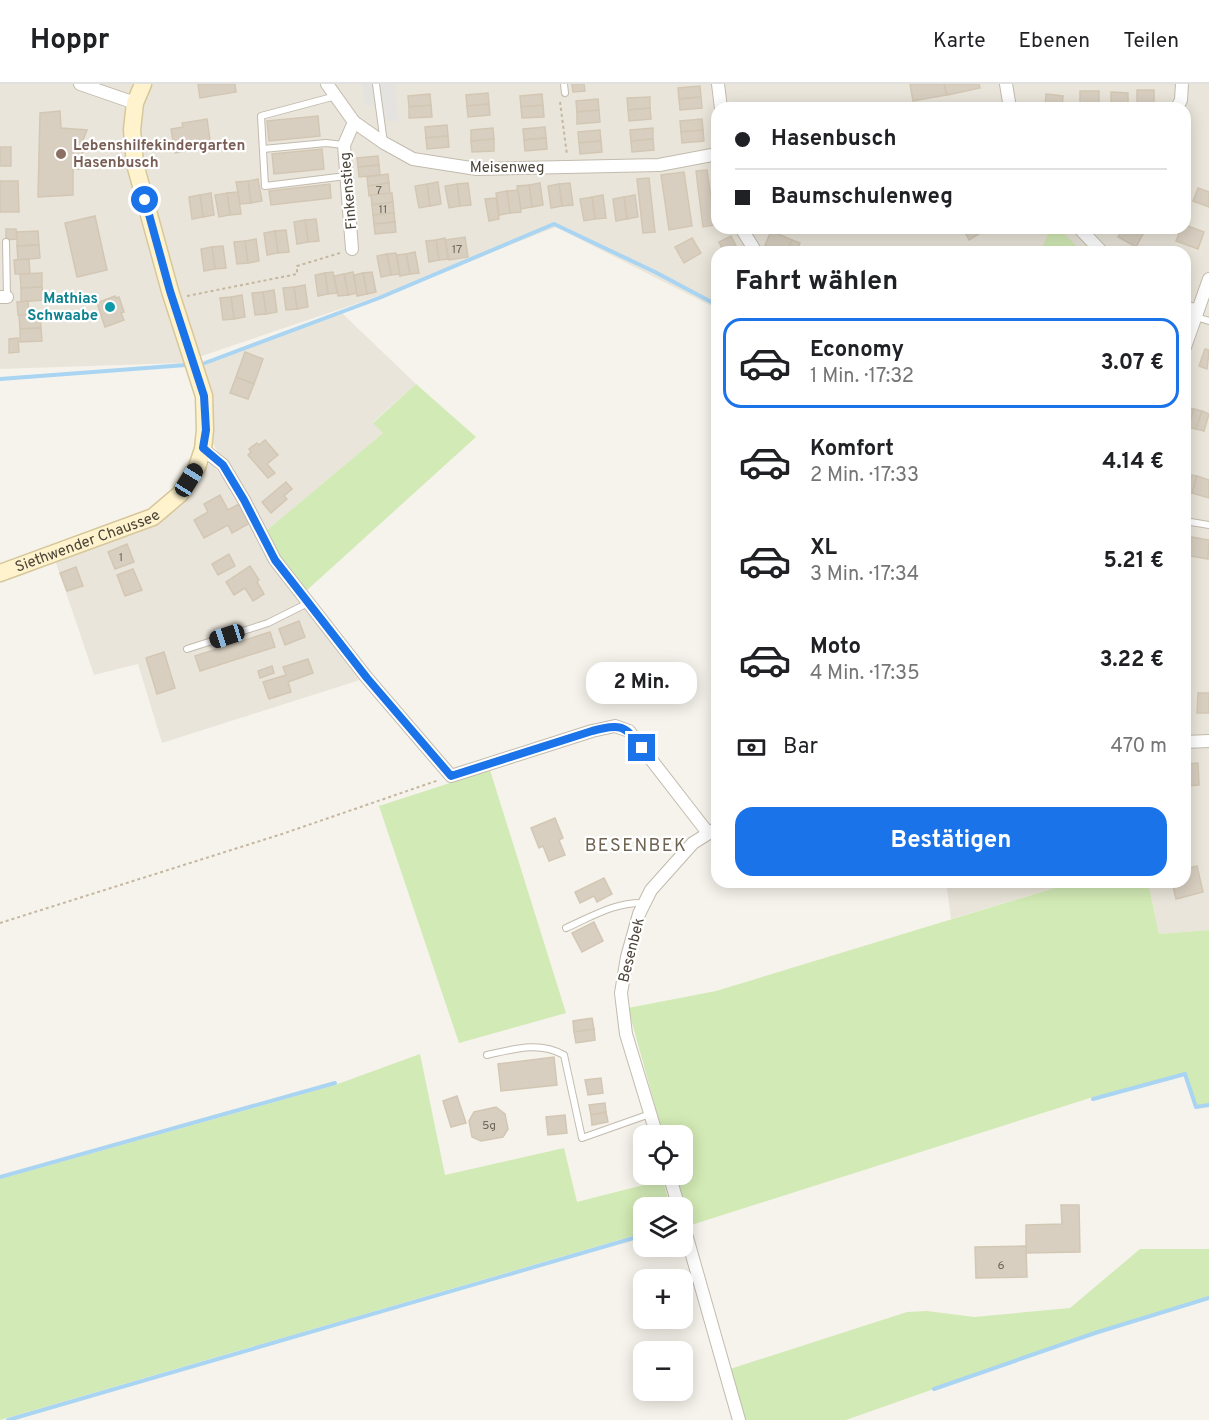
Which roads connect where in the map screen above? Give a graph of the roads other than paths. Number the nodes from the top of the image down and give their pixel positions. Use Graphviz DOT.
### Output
graph roads {
  1 [pos="80,84"];
  2 [pos="143,84"];
  3 [pos="327,84"];
  4 [pos="376,84"];
  5 [pos="564,84"];
  6 [pos="718,84"];
  7 [pos="1006,84"];
  8 [pos="1182,84"];
  9 [pos="101,88"];
  10 [pos="562,94"];
  11 [pos="336,96"];
  12 [pos="720,102"];
  13 [pos="1009,102"];
  14 [pos="1180,102"];
  15 [pos="135,103"];
  16 [pos="354,122"];
  17 [pos="384,143"];
  18 [pos="344,145"];
  19 [pos="263,149"];
  20 [pos="711,155"];
  21 [pos="346,176"];
  22 [pos="1085,234"];
  23 [pos="6,243"];
  24 [pos="1096,246"];
  25 [pos="352,249"];
  26 [pos="1209,279"];
  27 [pos="4,297"];
  28 [pos="1192,312"];
  29 [pos="1209,321"];
  30 [pos="203,448"];
  31 [pos="1191,522"];
  32 [pos="1209,525"];
  33 [pos="0,573"];
  34 [pos="308,603"];
  35 [pos="187,649"];
  36 [pos="1191,741"];
  37 [pos="1209,741"];
  38 [pos="711,829"];
  39 [pos="711,832"];
  40 [pos="645,903"];
  41 [pos="566,928"];
  42 [pos="488,1055"];
  43 [pos="650,1114"];
  44 [pos="654,1125"];
  45 [pos="693,1257"];
  46 [pos="739,1420"];
  1 -- 9 [label="street"];
  2 -- 15 [label="main road, Siethwender Chaussee"];
  3 -- 11 [label="street, Meisenweg"];
  4 -- 17 [label="lane"];
  5 -- 10 [label="lane"];
  6 -- 12 [label="street"];
  7 -- 13 [label="street"];
  8 -- 14 [label="street"];
  9 -- 15 [label="street"];
  11 -- 16 [label="street, Meisenweg"];
  11 -- 19 [label="lane"];
  15 -- 30 [label="main road, Siethwender Chaussee"];
  16 -- 17 [label="street, Meisenweg"];
  16 -- 18 [label="street, Finkenstieg"];
  17 -- 20 [label="street, Meisenweg"];
  18 -- 19 [label="lane"];
  18 -- 21 [label="street, Finkenstieg"];
  19 -- 21 [label="lane"];
  21 -- 25 [label="street, Finkenstieg"];
  22 -- 24 [label="street"];
  23 -- 27 [label="lane"];
  26 -- 28 [label="street"];
  28 -- 29 [label="lane"];
  30 -- 33 [label="main road, Siethwender Chaussee"];
  30 -- 34 [label="street"];
  31 -- 32 [label="lane"];
  34 -- 35 [label="lane"];
  34 -- 38 [label="street"];
  36 -- 37 [label="street"];
  39 -- 40 [label="street, Besenbek"];
  40 -- 41 [label="lane"];
  40 -- 43 [label="street, Besenbek"];
  42 -- 43 [label="lane"];
  43 -- 44 [label="street, Besenbek"];
  45 -- 46 [label="street"];
}
